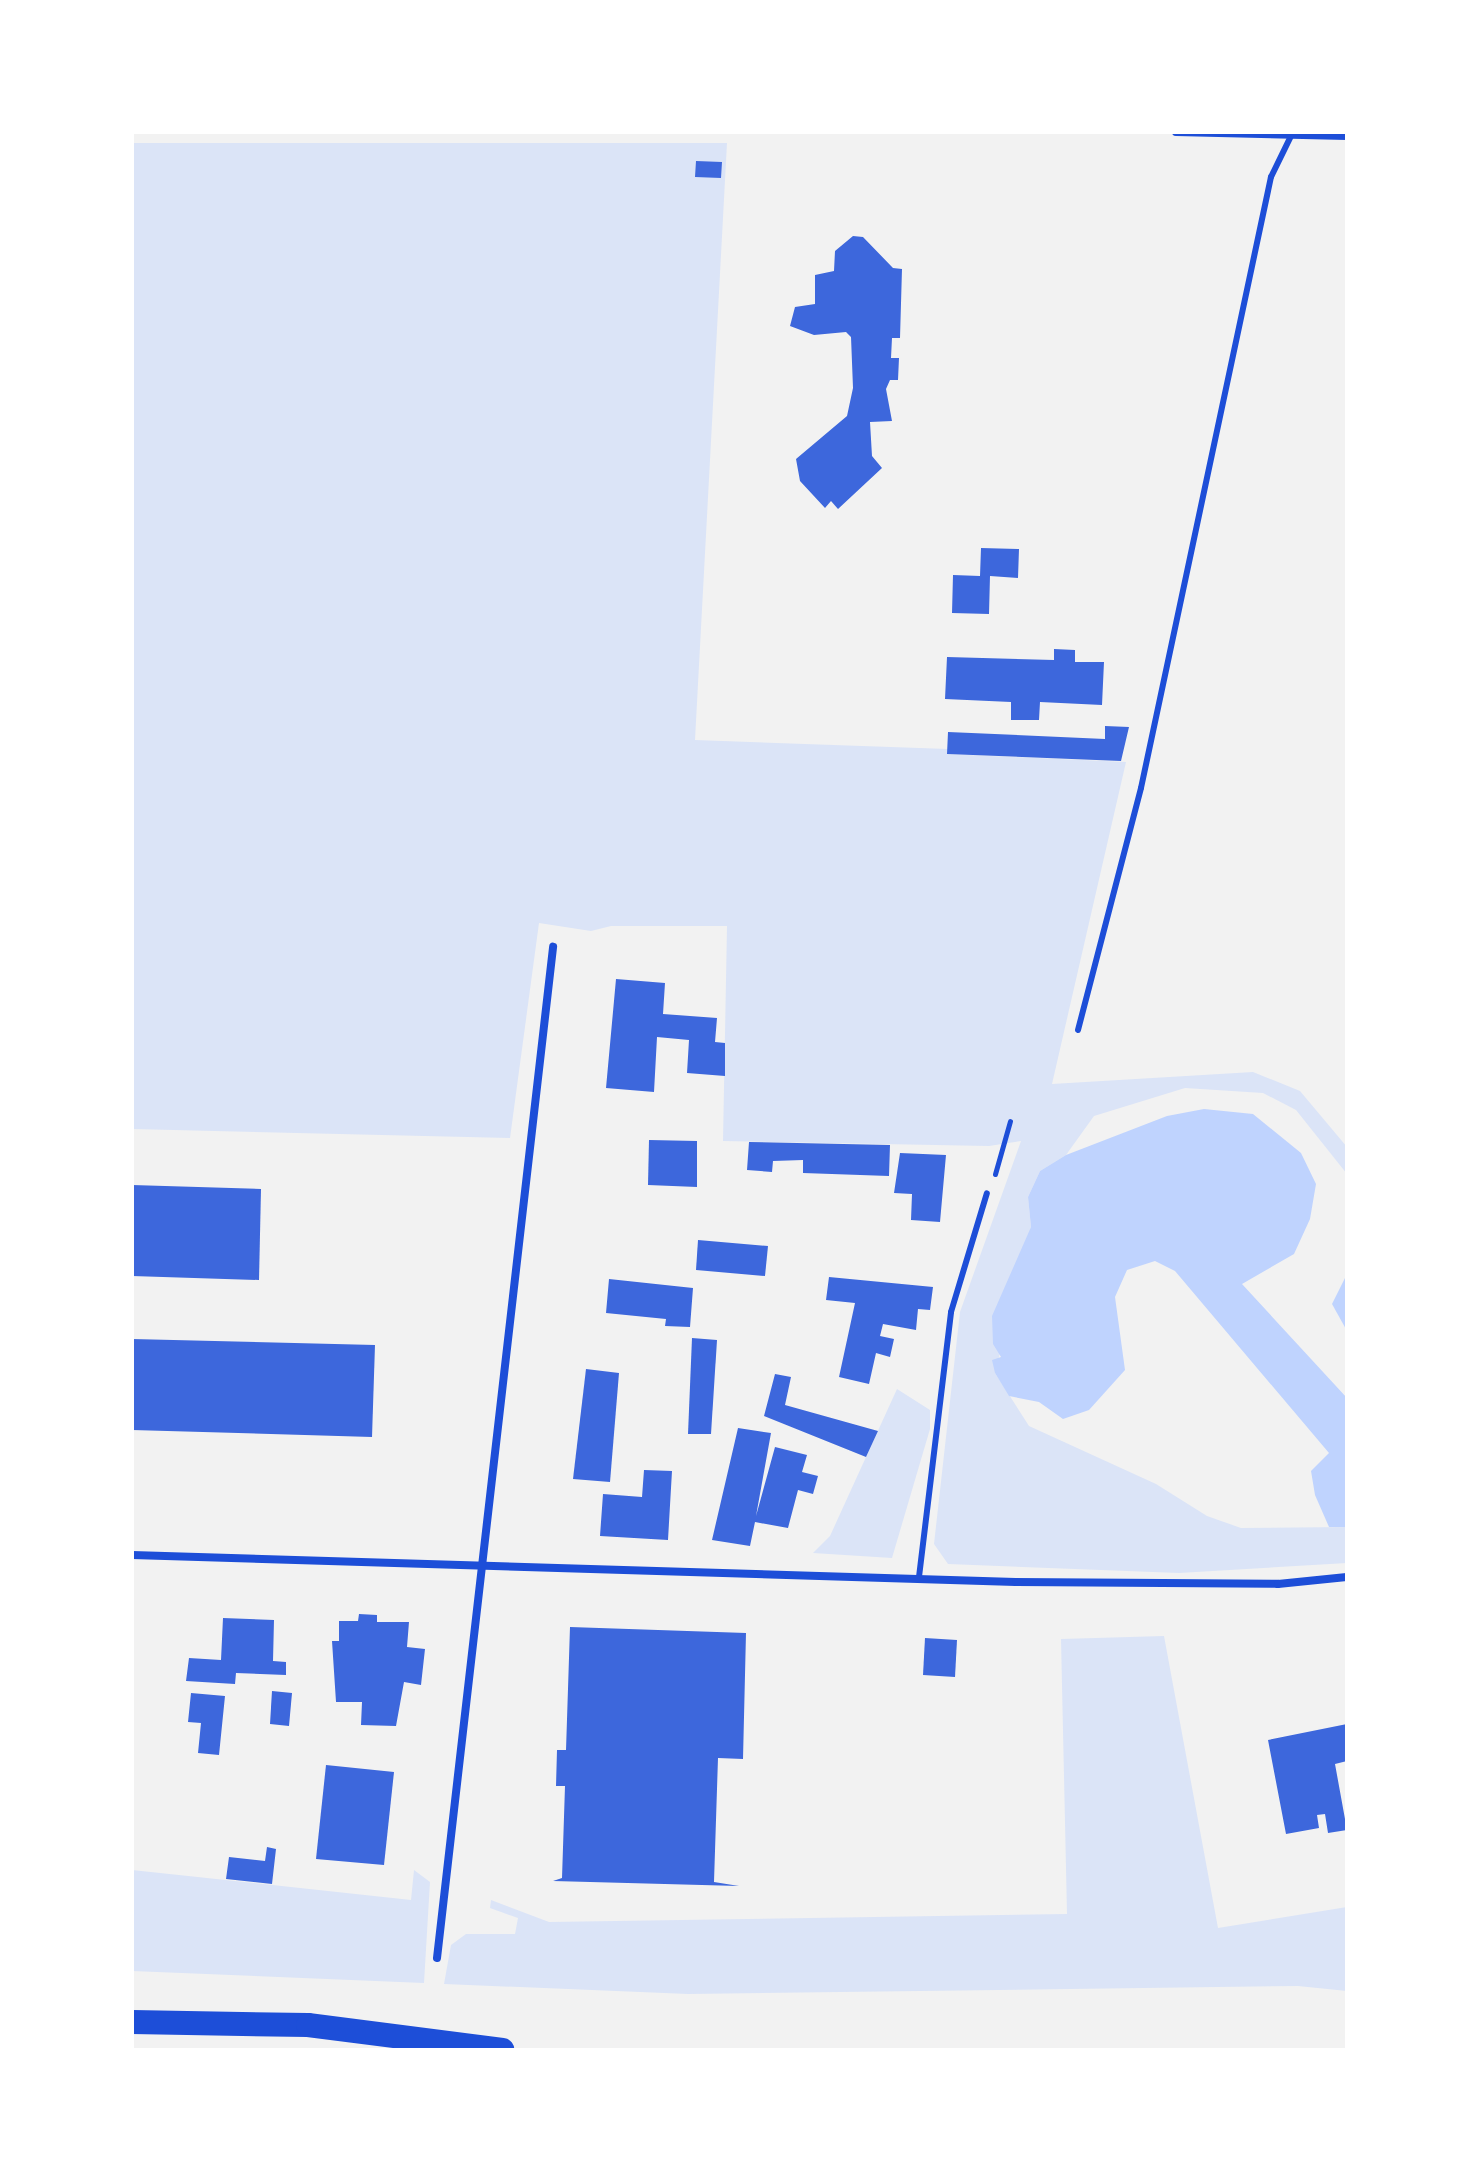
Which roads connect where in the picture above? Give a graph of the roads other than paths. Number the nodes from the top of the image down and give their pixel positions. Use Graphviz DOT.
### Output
graph roads {
  1 [pos="1176,132"];
  2 [pos="1291,136"];
  3 [pos="1347,136"];
  4 [pos="553,947"];
  5 [pos="1078,1030"];
  6 [pos="987,1193"];
  7 [pos="132,1555"];
  8 [pos="486,1564"];
  9 [pos="919,1577"];
  10 [pos="1347,1577"];
  11 [pos="437,1958"];
  12 [pos="132,2022"];
  13 [pos="502,2050"];
  1 -- 2 [label="street"];
  2 -- 3 [label="street"];
  2 -- 5 [label="lane"];
  4 -- 8 [label="street"];
  6 -- 9 [label="lane"];
  7 -- 8 [label="street"];
  8 -- 9 [label="street"];
  8 -- 11 [label="street"];
  9 -- 10 [label="street"];
  12 -- 13 [label="highway"];
}
